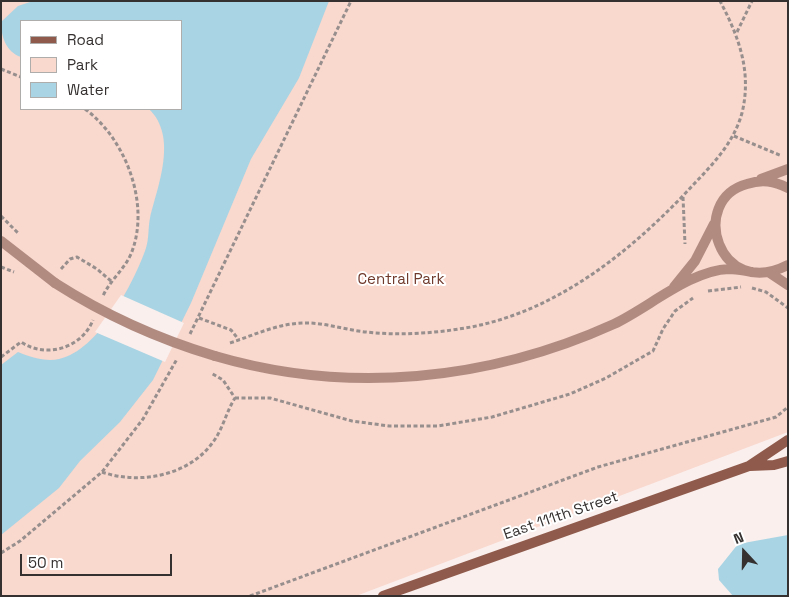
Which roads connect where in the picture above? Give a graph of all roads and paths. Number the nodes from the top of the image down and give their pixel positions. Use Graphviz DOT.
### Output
graph roads {
  1 [pos="351,1"];
  2 [pos="720,1"];
  3 [pos="752,1"];
  4 [pos="736,33"];
  5 [pos="1,69"];
  6 [pos="20,77"];
  7 [pos="86,110"];
  8 [pos="734,136"];
  9 [pos="787,164"];
  10 [pos="757,181"];
  11 [pos="788,188"];
  12 [pos="682,197"];
  13 [pos="715,222"];
  14 [pos="1,242"];
  15 [pos="686,248"];
  16 [pos="788,265"];
  17 [pos="61,269"];
  18 [pos="752,272"];
  19 [pos="770,274"];
  20 [pos="111,281"];
  21 [pos="788,285"];
  22 [pos="107,286"];
  23 [pos="672,290"];
  24 [pos="788,308"];
  25 [pos="90,330"];
  26 [pos="238,340"];
  27 [pos="224,345"];
  28 [pos="1,357"];
  29 [pos="211,373"];
  30 [pos="168,377"];
  31 [pos="235,398"];
  32 [pos="788,407"];
  33 [pos="788,440"];
  34 [pos="788,461"];
  35 [pos="749,466"];
  36 [pos="102,472"];
  37 [pos="1,553"];
  38 [pos="250,596"];
  39 [pos="384,596"];
  1 -- 26 [label="path"];
  2 -- 4 [label="path"];
  3 -- 4 [label="path"];
  4 -- 8 [label="path"];
  5 -- 6 [label="path"];
  7 -- 20 [label="path"];
  8 -- 9 [label="path"];
  8 -- 12 [label="path"];
  9 -- 10 [label="street"];
  10 -- 11 [label="street"];
  10 -- 13 [label="street"];
  12 -- 15 [label="path"];
  12 -- 26 [label="path"];
  13 -- 18 [label="street"];
  13 -- 23 [label="street"];
  14 -- 23 [label="street, bridge"];
  16 -- 19 [label="street"];
  17 -- 20 [label="path"];
  18 -- 19 [label="street"];
  18 -- 23 [label="street"];
  19 -- 21 [label="street"];
  20 -- 22 [label="path"];
  24 -- 31 [label="path"];
  25 -- 28 [label="path"];
  26 -- 27 [label="path"];
  29 -- 31 [label="path"];
  30 -- 36 [label="path"];
  31 -- 36 [label="path"];
  32 -- 38 [label="path"];
  33 -- 35 [label="main road, East 111th Street"];
  34 -- 35 [label="main road, East 111th Street"];
  35 -- 39 [label="main road, East 111th Street"];
  36 -- 37 [label="path"];
}
